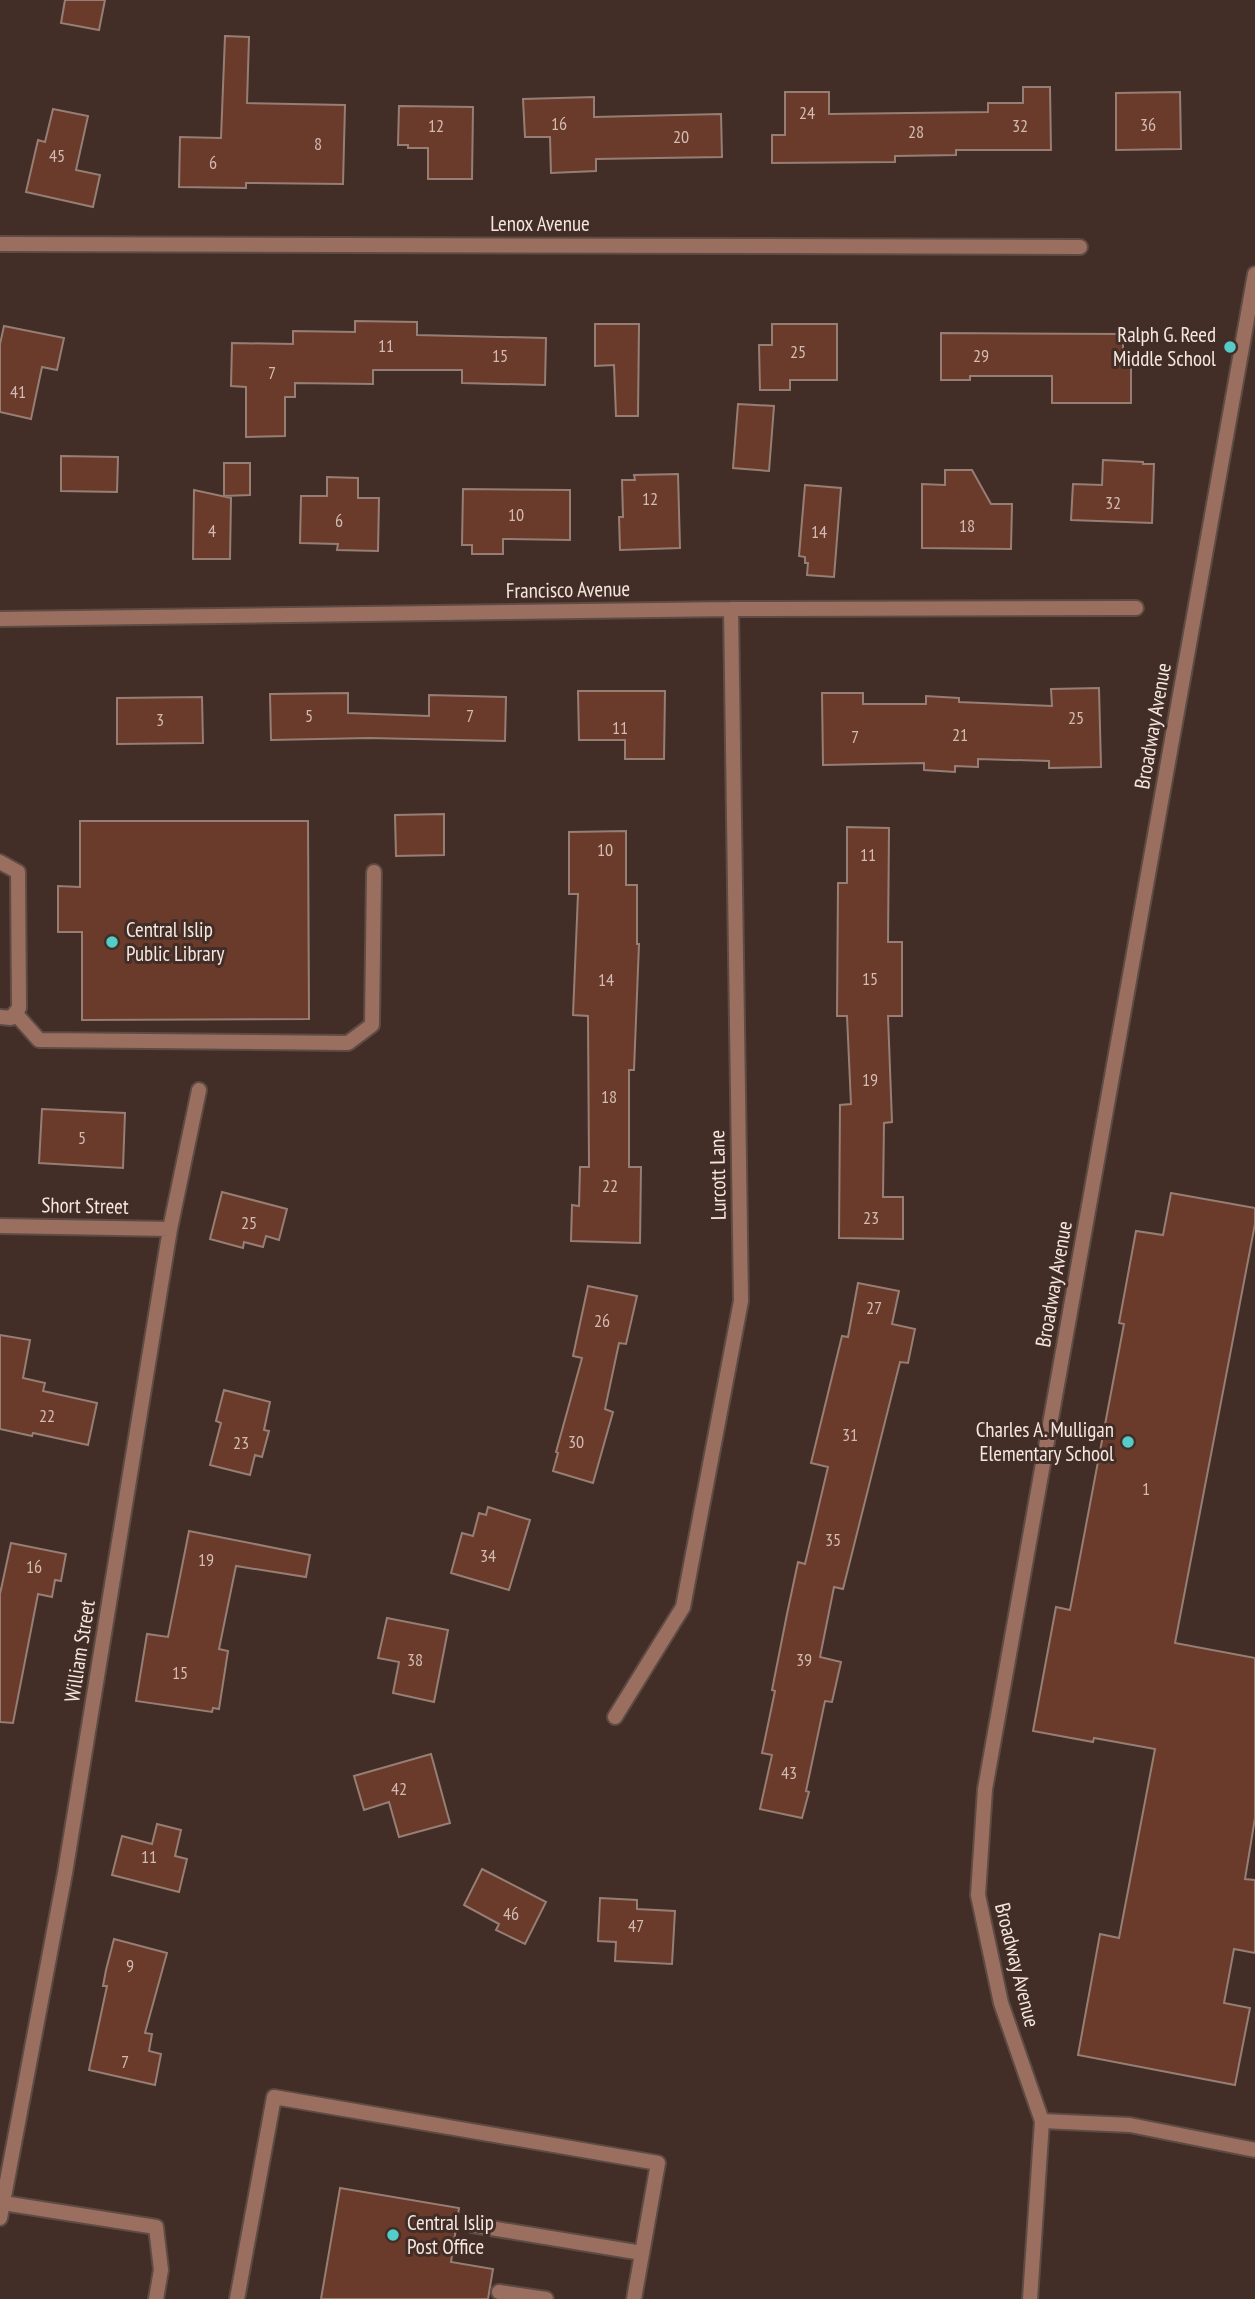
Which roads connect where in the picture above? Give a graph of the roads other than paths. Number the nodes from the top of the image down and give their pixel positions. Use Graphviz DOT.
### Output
graph roads {
  1 [pos="0,244"];
  2 [pos="1080,247"];
  3 [pos="1255,274"];
  4 [pos="1136,608"];
  5 [pos="731,609"];
  6 [pos="0,619"];
  7 [pos="0,862"];
  8 [pos="374,872"];
  9 [pos="15,1013"];
  10 [pos="0,1017"];
  11 [pos="199,1090"];
  12 [pos="0,1226"];
  13 [pos="170,1228"];
  14 [pos="615,1717"];
  15 [pos="1042,2121"];
  16 [pos="1255,2150"];
  17 [pos="1,2210"];
  18 [pos="472,2225"];
  19 [pos="642,2253"];
  20 [pos="499,2292"];
  21 [pos="156,2299"];
  22 [pos="237,2299"];
  23 [pos="546,2299"];
  24 [pos="634,2299"];
  25 [pos="1030,2299"];
  1 -- 2 [label="street, Lenox Avenue"];
  3 -- 15 [label="street, Broadway Avenue"];
  4 -- 5 [label="street, Francisco Avenue"];
  5 -- 6 [label="street, Francisco Avenue"];
  5 -- 14 [label="street, Lurcott Lane"];
  7 -- 9 [label="street"];
  8 -- 9 [label="street"];
  9 -- 10 [label="street"];
  11 -- 13 [label="street, William Street"];
  12 -- 13 [label="street, Short Street"];
  13 -- 17 [label="street, William Street"];
  15 -- 16 [label="street"];
  15 -- 25 [label="street, Broadway Avenue"];
  17 -- 21 [label="street"];
  18 -- 19 [label="street"];
  19 -- 22 [label="street"];
  19 -- 24 [label="street"];
  20 -- 23 [label="street"];
}
